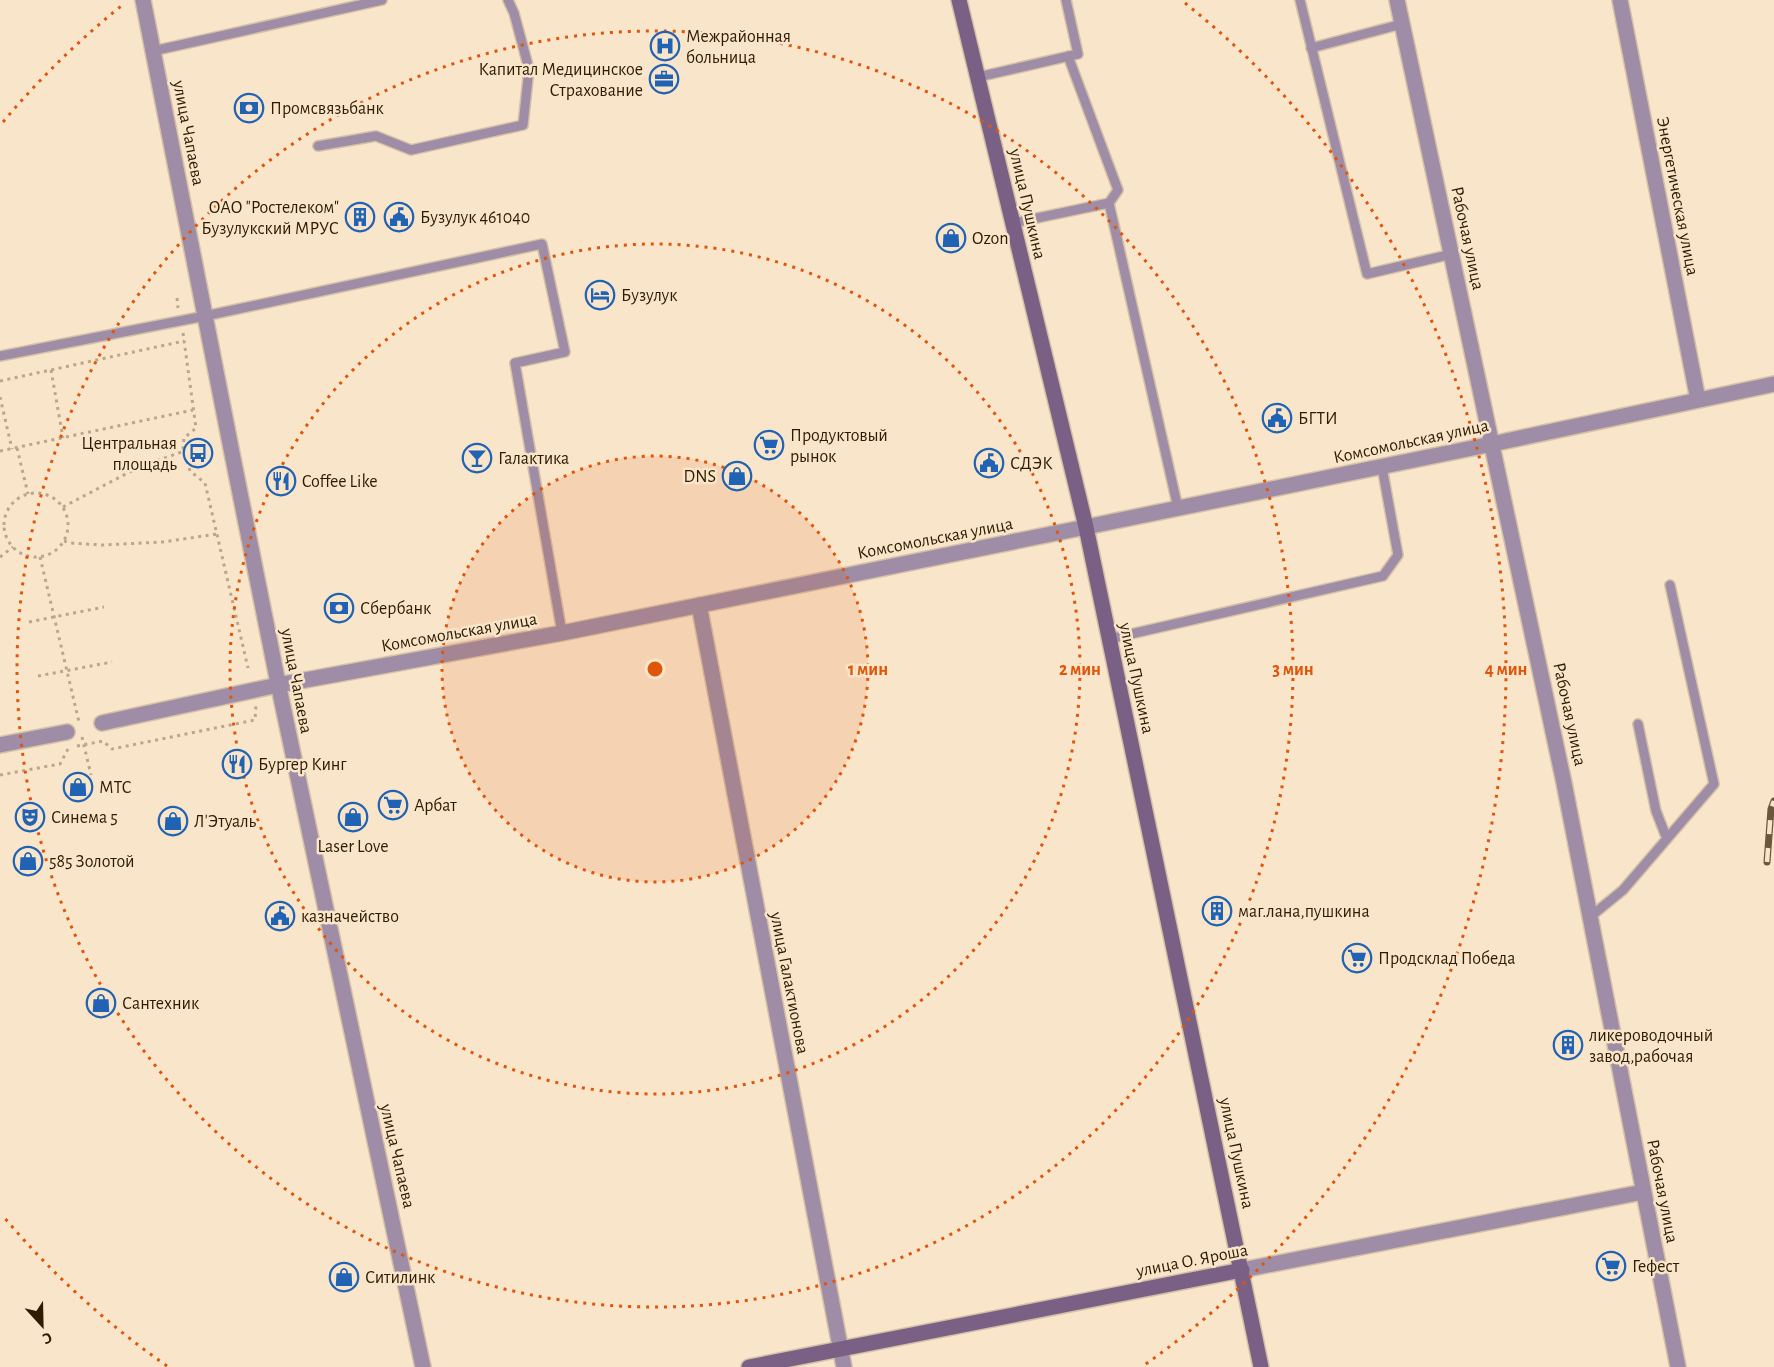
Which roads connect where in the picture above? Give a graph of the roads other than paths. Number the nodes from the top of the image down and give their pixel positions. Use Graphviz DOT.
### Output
graph roads {
  1 [pos="143,0"];
  2 [pos="382,0"];
  3 [pos="508,0"];
  4 [pos="959,0"];
  5 [pos="1066,0"];
  6 [pos="1300,0"];
  7 [pos="1397,0"];
  8 [pos="1620,0"];
  9 [pos="1402,24"];
  10 [pos="1311,48"];
  11 [pos="153,51"];
  12 [pos="1068,56"];
  13 [pos="978,77"];
  14 [pos="318,146"];
  15 [pos="1109,203"];
  16 [pos="1013,224"];
  17 [pos="1452,254"];
  18 [pos="205,316"];
  19 [pos="0,356"];
  20 [pos="1774,384"];
  21 [pos="1698,400"];
  22 [pos="1492,444"];
  23 [pos="1382,467"];
  24 [pos="1178,508"];
  25 [pos="1086,527"];
  26 [pos="1670,585"];
  27 [pos="699,605"];
  28 [pos="562,633"];
  29 [pos="1109,639"];
  30 [pos="278,685"];
  31 [pos="102,723"];
  32 [pos="1638,724"];
  33 [pos="67,732"];
  34 [pos="0,745"];
  35 [pos="1667,839"];
  36 [pos="1590,917"];
  37 [pos="1642,1192"];
  38 [pos="1242,1270"];
  39 [pos="841,1350"];
  40 [pos="423,1367"];
  41 [pos="749,1367"];
  42 [pos="844,1367"];
  43 [pos="1261,1367"];
  44 [pos="1678,1367"];
  1 -- 11 [label="street, улица Чапаева"];
  2 -- 11 [label="lane"];
  3 -- 14 [label="lane"];
  4 -- 13 [label="main road, улица Пушкина"];
  5 -- 12 [label="lane"];
  6 -- 10 [label="lane"];
  7 -- 9 [label="street, Рабочая улица"];
  8 -- 21 [label="street, Энергетическая улица"];
  9 -- 10 [label="lane"];
  9 -- 17 [label="street, Рабочая улица"];
  10 -- 17 [label="lane"];
  11 -- 18 [label="street, улица Чапаева"];
  12 -- 13 [label="lane"];
  12 -- 15 [label="lane"];
  13 -- 16 [label="main road, улица Пушкина"];
  15 -- 16 [label="lane"];
  15 -- 24 [label="lane"];
  16 -- 25 [label="main road, улица Пушкина"];
  17 -- 22 [label="street, Рабочая улица"];
  18 -- 19 [label="lane"];
  18 -- 28 [label="lane"];
  18 -- 30 [label="street, улица Чапаева"];
  20 -- 21 [label="street, Комсомольская улица"];
  21 -- 22 [label="street, Комсомольская улица"];
  22 -- 23 [label="street, Комсомольская улица"];
  22 -- 36 [label="street, Рабочая улица"];
  23 -- 24 [label="street, Комсомольская улица"];
  23 -- 29 [label="lane"];
  24 -- 25 [label="street, Комсомольская улица"];
  25 -- 27 [label="street, Комсомольская улица"];
  25 -- 29 [label="main road, улица Пушкина"];
  26 -- 35 [label="lane"];
  27 -- 28 [label="street, Комсомольская улица"];
  27 -- 39 [label="street, улица Галактионова"];
  28 -- 30 [label="street, Комсомольская улица"];
  29 -- 38 [label="main road, улица Пушкина"];
  30 -- 31 [label="street, Комсомольская улица"];
  30 -- 40 [label="street, улица Чапаева"];
  32 -- 35 [label="lane"];
  33 -- 34 [label="street"];
  35 -- 36 [label="lane"];
  36 -- 37 [label="street, Рабочая улица"];
  37 -- 38 [label="street, улица О. Яроша"];
  37 -- 44 [label="street, Рабочая улица"];
  38 -- 39 [label="main road, улица О. Яроша"];
  38 -- 43 [label="main road, улица Пушкина"];
  39 -- 41 [label="main road, улица О. Яроша"];
  39 -- 42 [label="street, улица Галактионова"];
}
